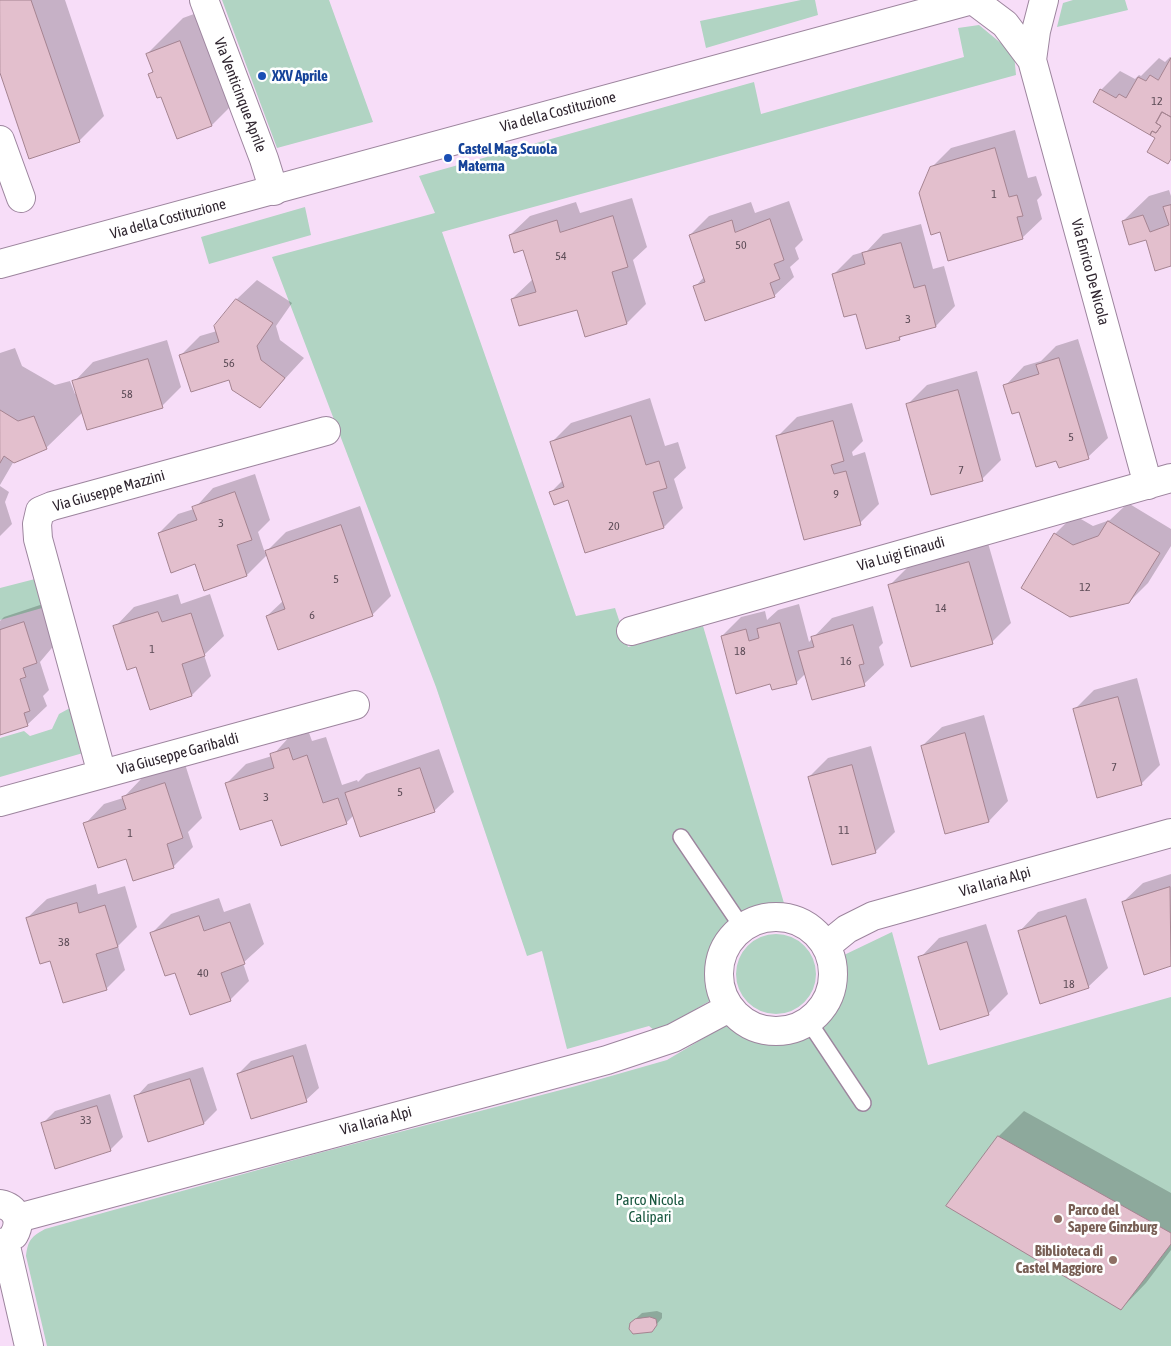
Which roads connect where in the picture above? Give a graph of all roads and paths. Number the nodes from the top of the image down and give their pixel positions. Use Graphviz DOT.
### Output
graph roads {
  1 [pos="204,0"];
  2 [pos="972,0"];
  3 [pos="1044,0"];
  4 [pos="1032,60"];
  5 [pos="0,140"];
  6 [pos="274,191"];
  7 [pos="21,198"];
  8 [pos="0,264"];
  9 [pos="326,431"];
  10 [pos="1160,481"];
  11 [pos="631,631"];
  12 [pos="355,705"];
  13 [pos="102,774"];
  14 [pos="0,802"];
  15 [pos="1171,833"];
  16 [pos="681,837"];
  17 [pos="742,928"];
  18 [pos="826,946"];
  19 [pos="728,1008"];
  20 [pos="809,1022"];
  21 [pos="863,1103"];
  22 [pos="6,1227"];
  23 [pos="29,1346"];
  1 -- 6 [label="street, Via Venticinque Aprile"];
  2 -- 4 [label="street, Via Enrico De Nicola"];
  2 -- 6 [label="street, Via della Costituzione"];
  3 -- 4 [label="street, Via Enrico De Nicola"];
  4 -- 10 [label="street, Via Enrico De Nicola"];
  5 -- 7 [label="street"];
  6 -- 8 [label="street, Via della Costituzione"];
  9 -- 13 [label="street, Via Giuseppe Mazzini"];
  10 -- 11 [label="street, Via Luigi Einaudi"];
  12 -- 13 [label="street, Via Giuseppe Garibaldi"];
  13 -- 14 [label="street, Via Giuseppe Garibaldi"];
  15 -- 18 [label="street, Via Ilaria Alpi"];
  16 -- 17 [label="lane"];
  17 -- 18 [label="street"];
  17 -- 19 [label="street"];
  18 -- 20 [label="street"];
  19 -- 20 [label="street"];
  19 -- 22 [label="street, Via Ilaria Alpi"];
  20 -- 21 [label="lane"];
  22 -- 23 [label="street"];
}
